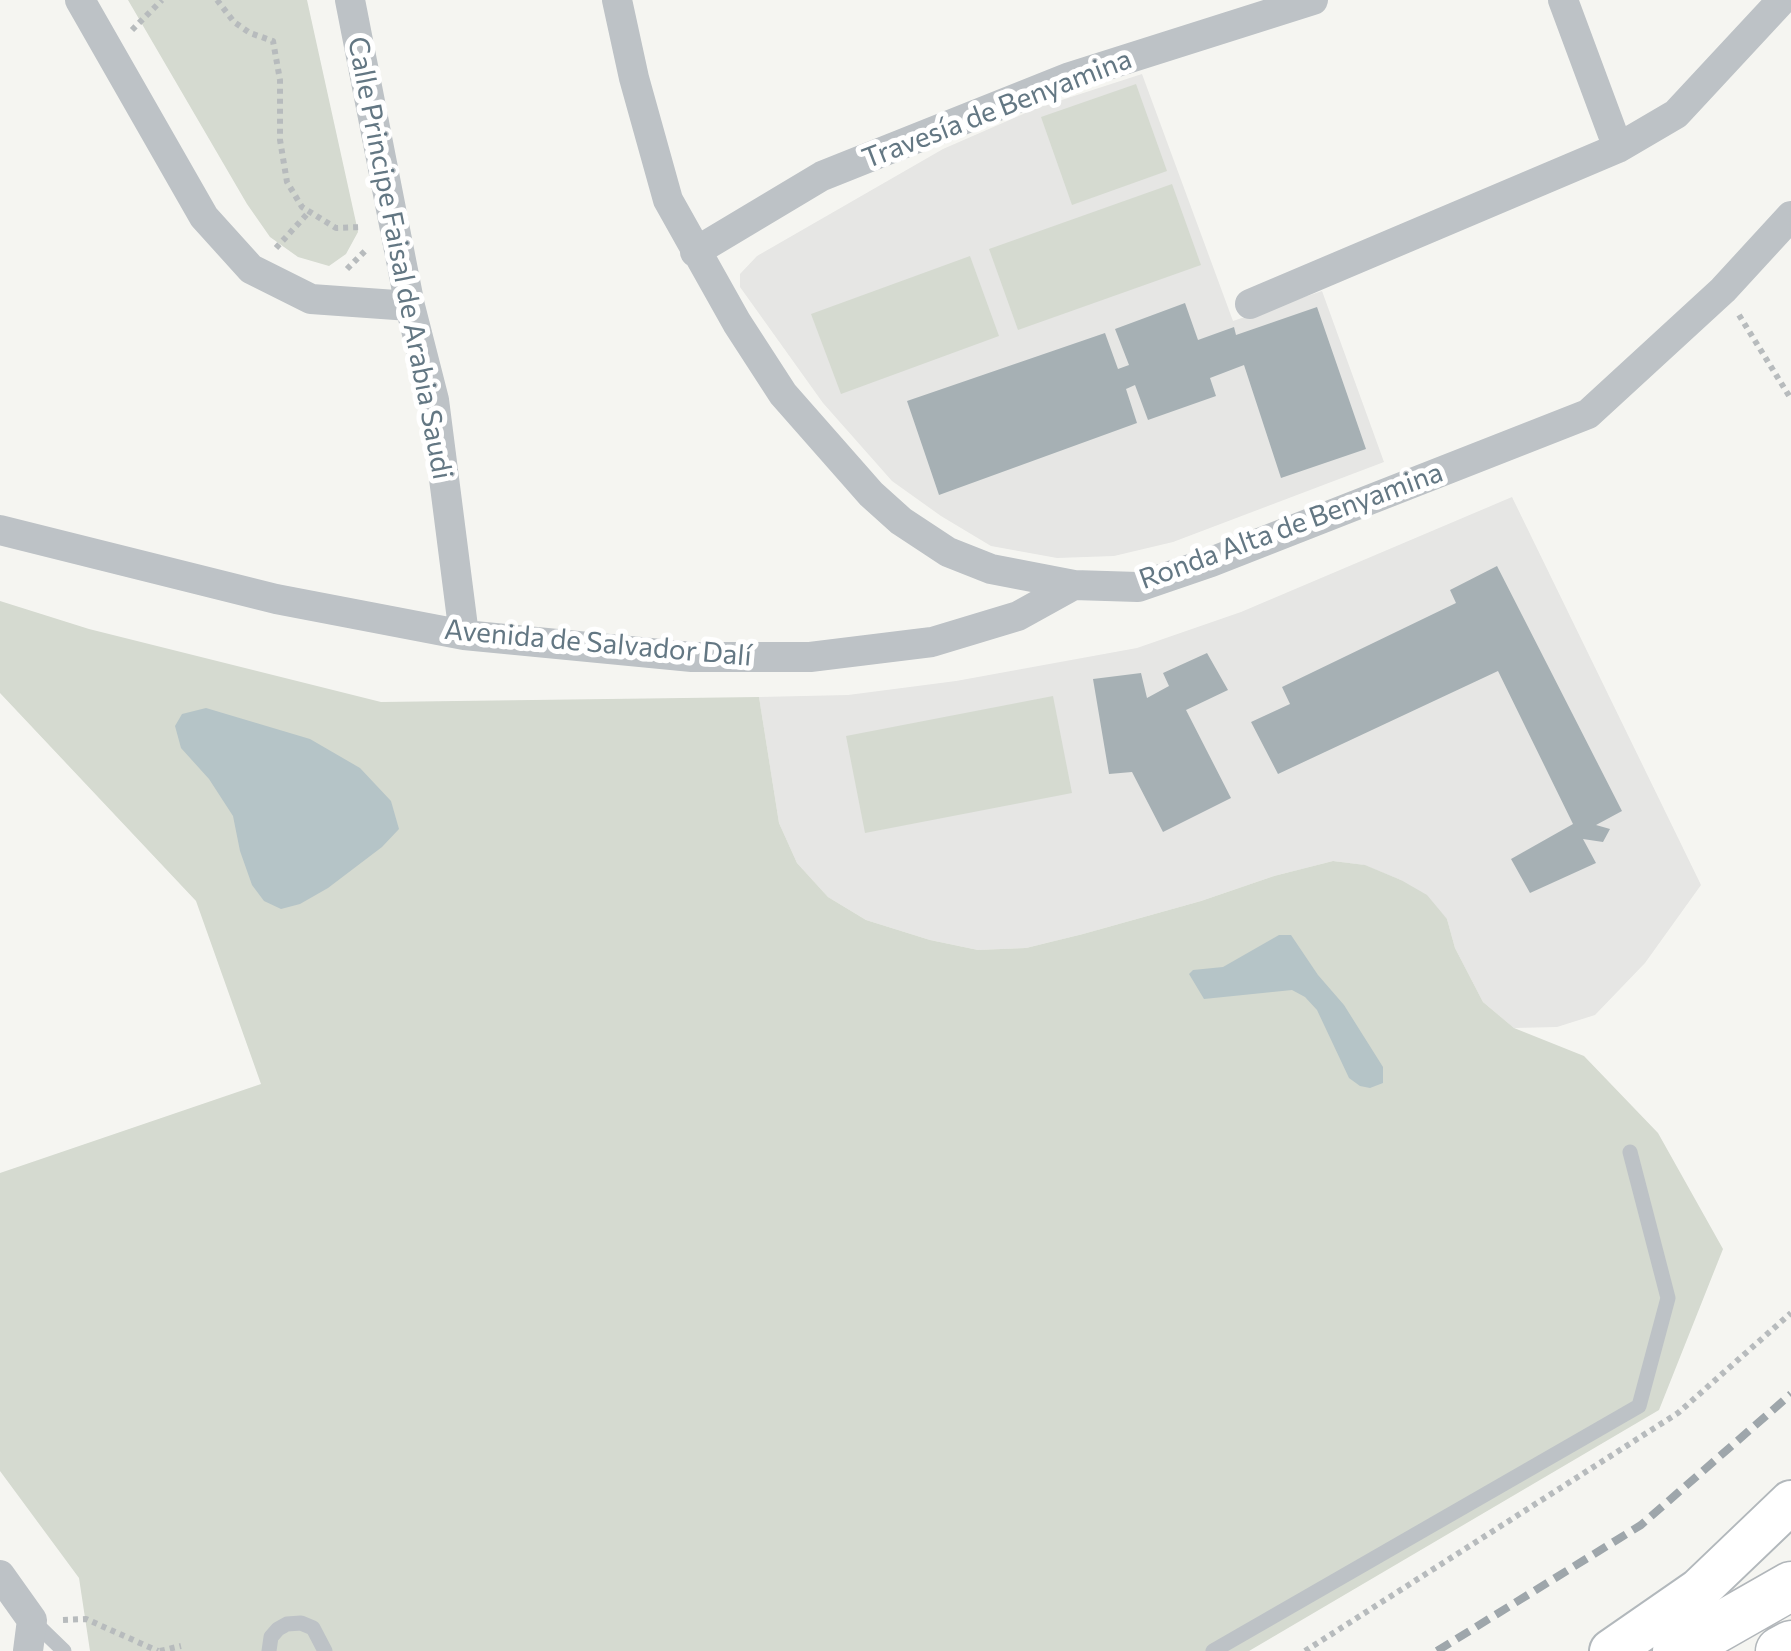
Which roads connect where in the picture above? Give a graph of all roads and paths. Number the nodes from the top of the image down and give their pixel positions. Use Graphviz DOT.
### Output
graph roads {
  1 [pos="80,0"];
  2 [pos="162,0"];
  3 [pos="217,0"];
  4 [pos="350,0"];
  5 [pos="617,0"];
  6 [pos="1313,0"];
  7 [pos="1563,0"];
  8 [pos="1782,0"];
  9 [pos="132,30"];
  10 [pos="1618,148"];
  11 [pos="310,212"];
  12 [pos="369,216"];
  13 [pos="1791,216"];
  14 [pos="370,246"];
  15 [pos="696,252"];
  16 [pos="273,256"];
  17 [pos="334,276"];
  18 [pos="1723,290"];
  19 [pos="1250,304"];
  20 [pos="410,306"];
  21 [pos="1791,399"];
  22 [pos="0,530"];
  23 [pos="1074,585"];
  24 [pos="464,635"];
  25 [pos="1630,1152"];
  26 [pos="1791,1314"];
  27 [pos="1791,1502"];
  28 [pos="0,1575"];
  29 [pos="1791,1586"];
  30 [pos="86,1619"];
  31 [pos="32,1620"];
  32 [pos="1791,1645"];
  33 [pos="181,1646"];
  34 [pos="28,1651"];
  35 [pos="64,1651"];
  36 [pos="159,1651"];
  37 [pos="269,1651"];
  38 [pos="325,1651"];
  39 [pos="1213,1651"];
  40 [pos="1305,1651"];
  41 [pos="1611,1651"];
  42 [pos="1677,1651"];
  43 [pos="1780,1651"];
  1 -- 20 [label="street"];
  2 -- 9 [label="path"];
  3 -- 11 [label="path"];
  4 -- 20 [label="street, Calle Principe Faisal de Arabia Saudi"];
  5 -- 15 [label="street, Ronda Alta de Benyamina"];
  6 -- 15 [label="street, Travesía de Benyamina"];
  7 -- 10 [label="street"];
  8 -- 10 [label="street"];
  10 -- 19 [label="street"];
  11 -- 12 [label="path"];
  11 -- 16 [label="path"];
  13 -- 18 [label="street, Ronda Alta de Benyamina"];
  14 -- 17 [label="path"];
  15 -- 23 [label="street, Ronda Alta de Benyamina"];
  18 -- 21 [label="path"];
  18 -- 23 [label="street, Ronda Alta de Benyamina"];
  20 -- 24 [label="street, Calle Principe Faisal de Arabia Saudi"];
  22 -- 24 [label="street, Avenida de Salvador Dalí"];
  23 -- 24 [label="street, Avenida de Salvador Dalí"];
  25 -- 39 [label="lane"];
  26 -- 40 [label="path"];
  27 -- 41 [label="main road"];
  28 -- 31 [label="street"];
  29 -- 42 [label="main road"];
  30 -- 36 [label="path"];
  31 -- 34 [label="street"];
  31 -- 35 [label="lane"];
  32 -- 43 [label="main road"];
  33 -- 36 [label="path"];
  37 -- 38 [label="lane"];
}
